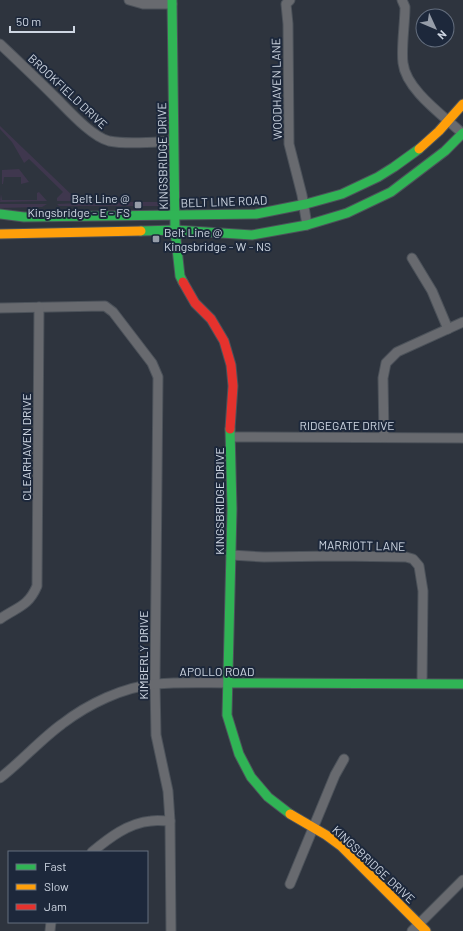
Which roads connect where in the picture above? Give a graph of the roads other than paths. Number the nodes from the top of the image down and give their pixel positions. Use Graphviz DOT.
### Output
graph roads {
  1 [pos="129,0"];
  2 [pos="290,0"];
  3 [pos="402,0"];
  4 [pos="172,2"];
  5 [pos="0,44"];
  6 [pos="463,104"];
  7 [pos="449,121"];
  8 [pos="463,133"];
  9 [pos="173,141"];
  10 [pos="303,205"];
  11 [pos="0,214"];
  12 [pos="175,214"];
  13 [pos="307,225"];
  14 [pos="175,230"];
  15 [pos="0,234"];
  16 [pos="412,258"];
  17 [pos="39,307"];
  18 [pos="0,308"];
  19 [pos="463,322"];
  20 [pos="448,329"];
  21 [pos="231,437"];
  22 [pos="384,437"];
  23 [pos="463,438"];
  24 [pos="231,556"];
  25 [pos="0,619"];
  26 [pos="229,683"];
  27 [pos="422,683"];
  28 [pos="155,684"];
  29 [pos="463,684"];
  30 [pos="344,759"];
  31 [pos="0,778"];
  32 [pos="170,820"];
  33 [pos="314,827"];
  34 [pos="93,851"];
  35 [pos="463,880"];
  36 [pos="290,884"];
  37 [pos="419,924"];
  38 [pos="171,931"];
  39 [pos="412,931"];
  40 [pos="426,931"];
  1 -- 4 [label="street"];
  2 -- 10 [label="street, WOODHAVEN LANE"];
  3 -- 7 [label="street"];
  4 -- 9 [label="street, KINGSBRIDGE DRIVE"];
  5 -- 9 [label="street, BROOKFIELD DRIVE"];
  6 -- 7 [label="street, BELT LINE ROAD"];
  7 -- 8 [label="street"];
  7 -- 10 [label="street, BELT LINE ROAD"];
  8 -- 13 [label="street"];
  9 -- 12 [label="street, KINGSBRIDGE DRIVE"];
  10 -- 12 [label="street, BELT LINE ROAD"];
  10 -- 13 [label="street, WOODHAVEN LANE"];
  11 -- 12 [label="street, BELT LINE ROAD"];
  12 -- 14 [label="street, KINGSBRIDGE DRIVE"];
  13 -- 14 [label="street"];
  14 -- 15 [label="street"];
  14 -- 21 [label="street, KINGSBRIDGE DRIVE"];
  16 -- 20 [label="street"];
  17 -- 18 [label="street"];
  17 -- 25 [label="street, CLEARHAVEN DRIVE"];
  17 -- 28 [label="street, KIMBERLY DRIVE"];
  19 -- 20 [label="street"];
  20 -- 22 [label="street"];
  21 -- 22 [label="street, RIDGEGATE DRIVE"];
  21 -- 24 [label="street, KINGSBRIDGE DRIVE"];
  22 -- 23 [label="street, RIDGEGATE DRIVE"];
  24 -- 26 [label="street, KINGSBRIDGE DRIVE"];
  24 -- 27 [label="street, MARRIOTT LANE"];
  26 -- 27 [label="street, APOLLO ROAD"];
  26 -- 28 [label="street, APOLLO ROAD"];
  26 -- 33 [label="street, KINGSBRIDGE DRIVE"];
  27 -- 29 [label="street, APOLLO ROAD"];
  28 -- 31 [label="street, APOLLO ROAD"];
  28 -- 32 [label="street, KIMBERLY DRIVE"];
  30 -- 33 [label="street"];
  32 -- 34 [label="street"];
  32 -- 38 [label="street, KIMBERLY DRIVE"];
  33 -- 36 [label="street"];
  33 -- 37 [label="street, KINGSBRIDGE DRIVE"];
  35 -- 37 [label="street"];
  37 -- 39 [label="street"];
  37 -- 40 [label="street, KINGSBRIDGE DRIVE"];
}
